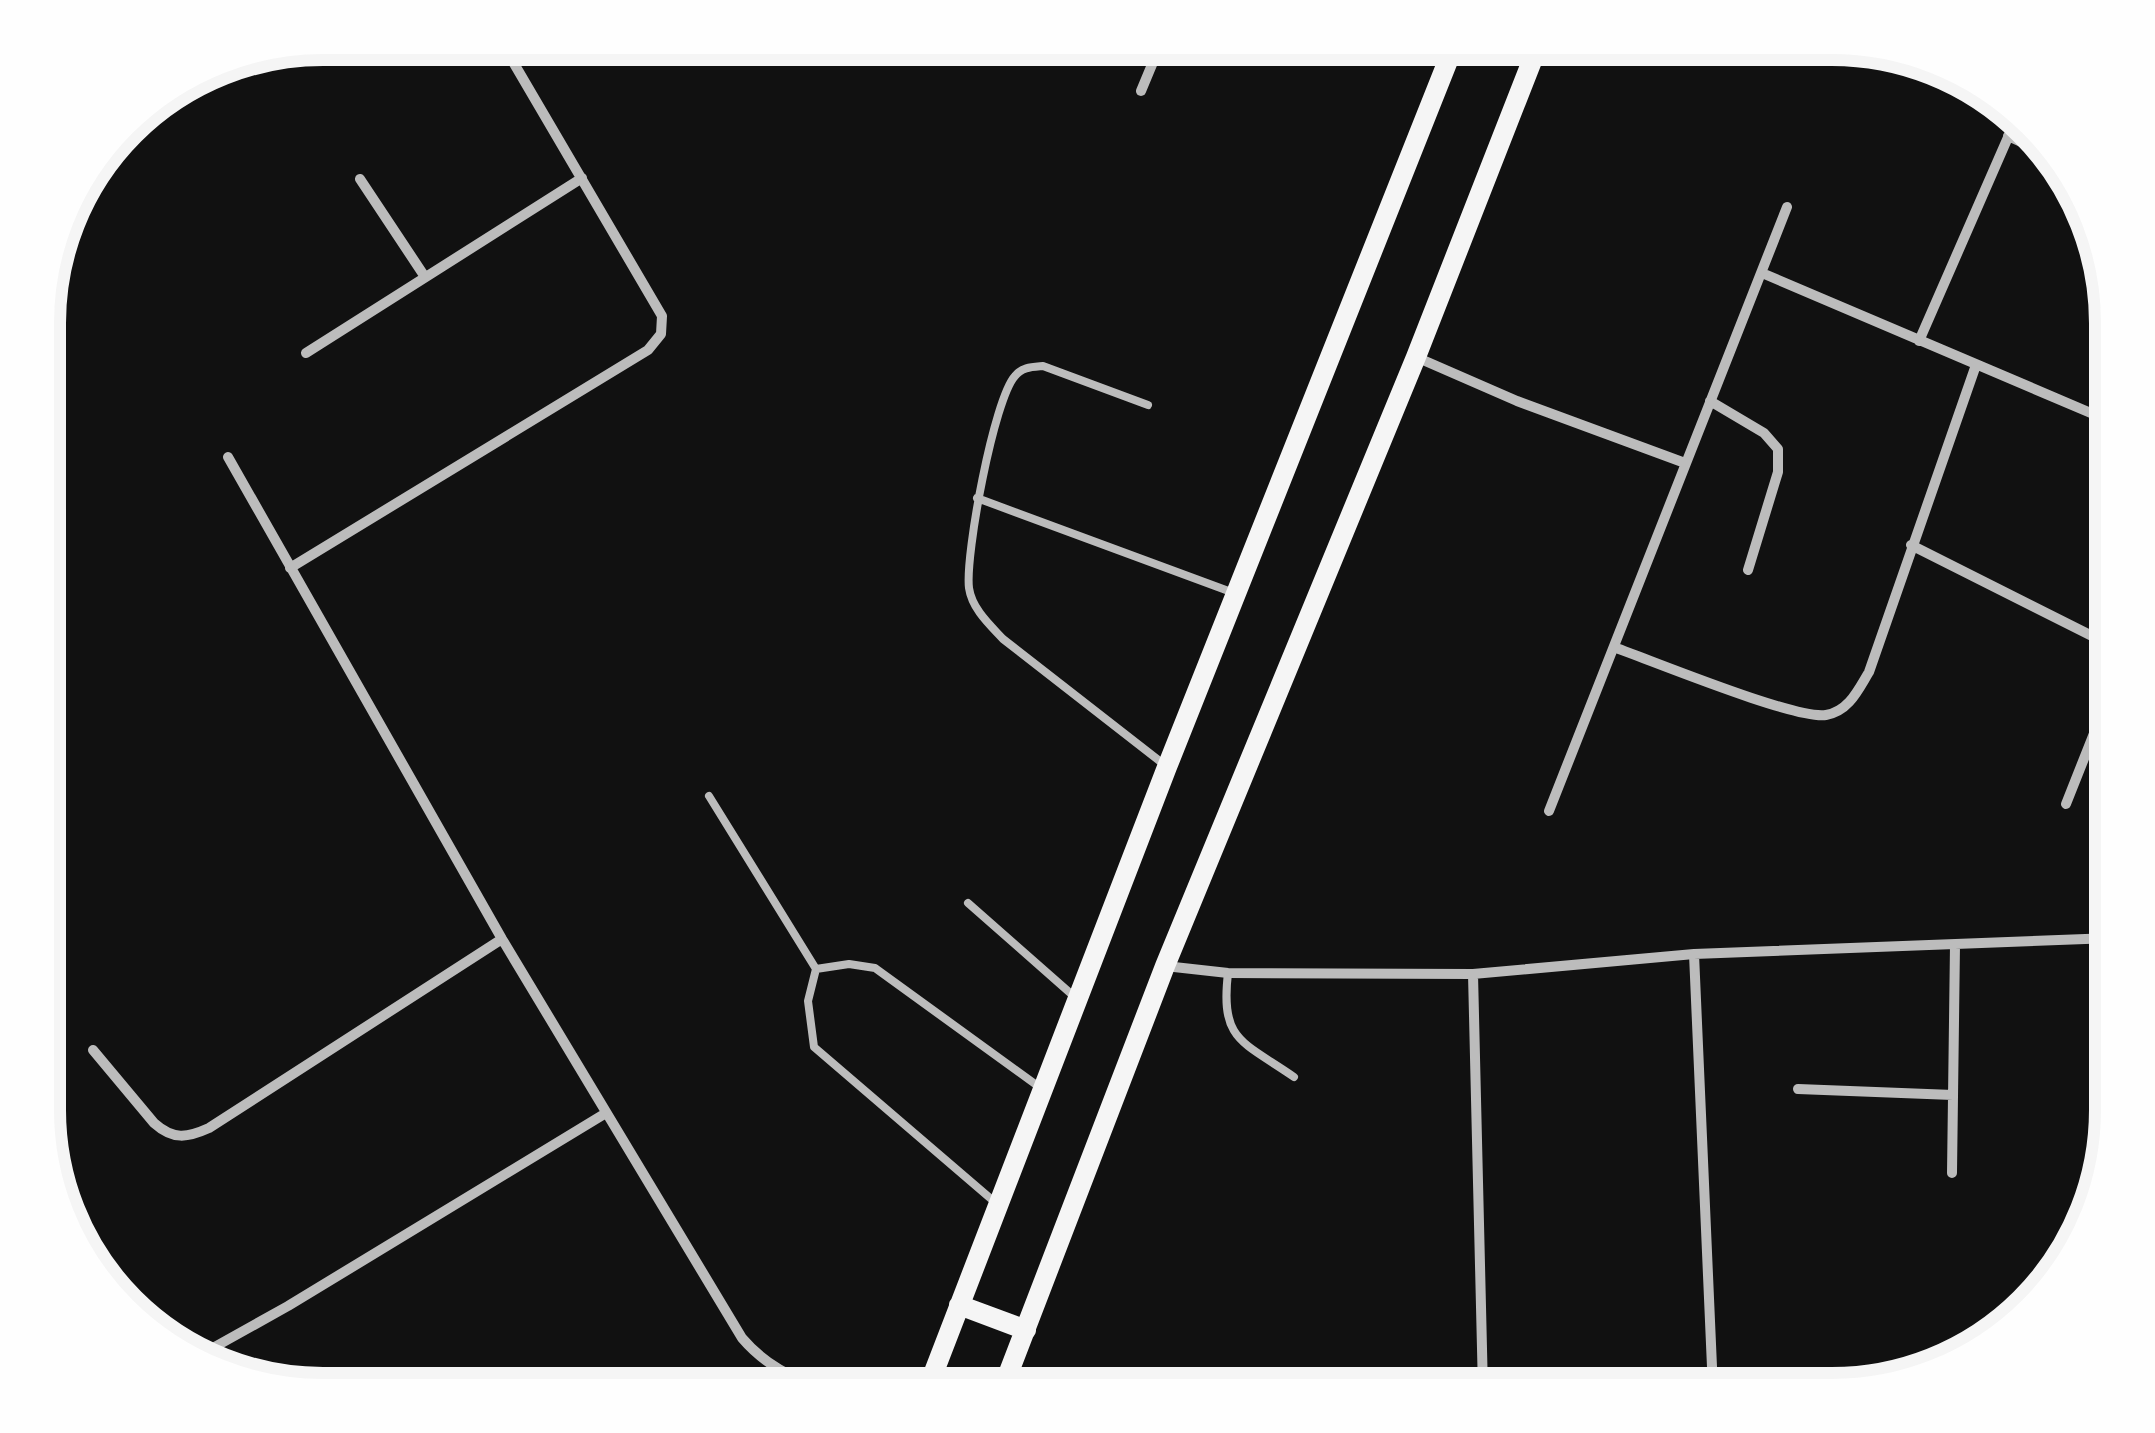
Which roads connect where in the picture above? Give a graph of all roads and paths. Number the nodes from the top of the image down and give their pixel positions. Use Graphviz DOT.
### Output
graph roads {
  1 [pos="513,60"];
  2 [pos="1154,60"];
  3 [pos="1449,60"];
  4 [pos="1532,60"];
  5 [pos="1141,92"];
  6 [pos="2011,130"];
  7 [pos="2008,136"];
  8 [pos="2024,143"];
  9 [pos="582,178"];
  10 [pos="360,179"];
  11 [pos="1788,207"];
  12 [pos="1762,273"];
  13 [pos="424,277"];
  14 [pos="1919,342"];
  15 [pos="306,353"];
  16 [pos="1416,358"];
  17 [pos="1976,365"];
  18 [pos="1710,401"];
  19 [pos="1148,405"];
  20 [pos="2094,414"];
  21 [pos="228,457"];
  22 [pos="1685,464"];
  23 [pos="977,498"];
  24 [pos="1911,545"];
  25 [pos="290,568"];
  26 [pos="1748,570"];
  27 [pos="1238,595"];
  28 [pos="2094,637"];
  29 [pos="1616,648"];
  30 [pos="2094,733"];
  31 [pos="1167,767"];
  32 [pos="709,796"];
  33 [pos="2066,804"];
  34 [pos="1550,811"];
  35 [pos="968,902"];
  36 [pos="502,939"];
  37 [pos="2094,939"];
  38 [pos="1955,945"];
  39 [pos="1694,954"];
  40 [pos="1166,966"];
  41 [pos="816,970"];
  42 [pos="1228,973"];
  43 [pos="1473,974"];
  44 [pos="1077,999"];
  45 [pos="93,1050"];
  46 [pos="1294,1076"];
  47 [pos="1042,1089"];
  48 [pos="1798,1089"];
  49 [pos="1953,1094"];
  50 [pos="606,1112"];
  51 [pos="1952,1172"];
  52 [pos="998,1204"];
  53 [pos="959,1305"];
  54 [pos="1026,1330"];
  55 [pos="212,1348"];
  56 [pos="1483,1372"];
  57 [pos="1712,1372"];
  58 [pos="780,1373"];
  59 [pos="934,1373"];
  60 [pos="1009,1373"];
  1 -- 9 [label="street"];
  2 -- 5 [label="street"];
  3 -- 27 [label="main road"];
  4 -- 16 [label="main road"];
  6 -- 7 [label="street"];
  7 -- 8 [label="street"];
  7 -- 14 [label="street"];
  9 -- 13 [label="street"];
  9 -- 25 [label="street"];
  10 -- 13 [label="street"];
  11 -- 12 [label="street"];
  12 -- 14 [label="street"];
  12 -- 18 [label="street"];
  13 -- 15 [label="street"];
  14 -- 17 [label="street"];
  16 -- 22 [label="street"];
  16 -- 40 [label="main road"];
  17 -- 20 [label="street"];
  17 -- 24 [label="street"];
  18 -- 22 [label="street"];
  18 -- 26 [label="street"];
  19 -- 23 [label="lane"];
  21 -- 25 [label="street"];
  22 -- 29 [label="street"];
  23 -- 27 [label="lane"];
  23 -- 31 [label="lane"];
  24 -- 28 [label="street"];
  24 -- 29 [label="street"];
  25 -- 36 [label="street"];
  27 -- 31 [label="main road"];
  29 -- 34 [label="street"];
  30 -- 33 [label="street"];
  31 -- 44 [label="main road"];
  32 -- 41 [label="lane"];
  35 -- 44 [label="lane"];
  36 -- 45 [label="street"];
  36 -- 50 [label="street"];
  37 -- 38 [label="street"];
  38 -- 39 [label="street"];
  38 -- 49 [label="street"];
  39 -- 43 [label="street"];
  39 -- 57 [label="street"];
  40 -- 42 [label="street"];
  40 -- 54 [label="main road"];
  41 -- 47 [label="lane"];
  41 -- 52 [label="lane"];
  42 -- 43 [label="street"];
  42 -- 46 [label="lane"];
  43 -- 56 [label="street"];
  44 -- 47 [label="main road"];
  47 -- 52 [label="main road"];
  48 -- 49 [label="street"];
  49 -- 51 [label="street"];
  50 -- 55 [label="street"];
  50 -- 58 [label="street"];
  52 -- 53 [label="main road"];
  53 -- 54 [label="main road"];
  53 -- 59 [label="main road"];
  54 -- 60 [label="main road"];
}
